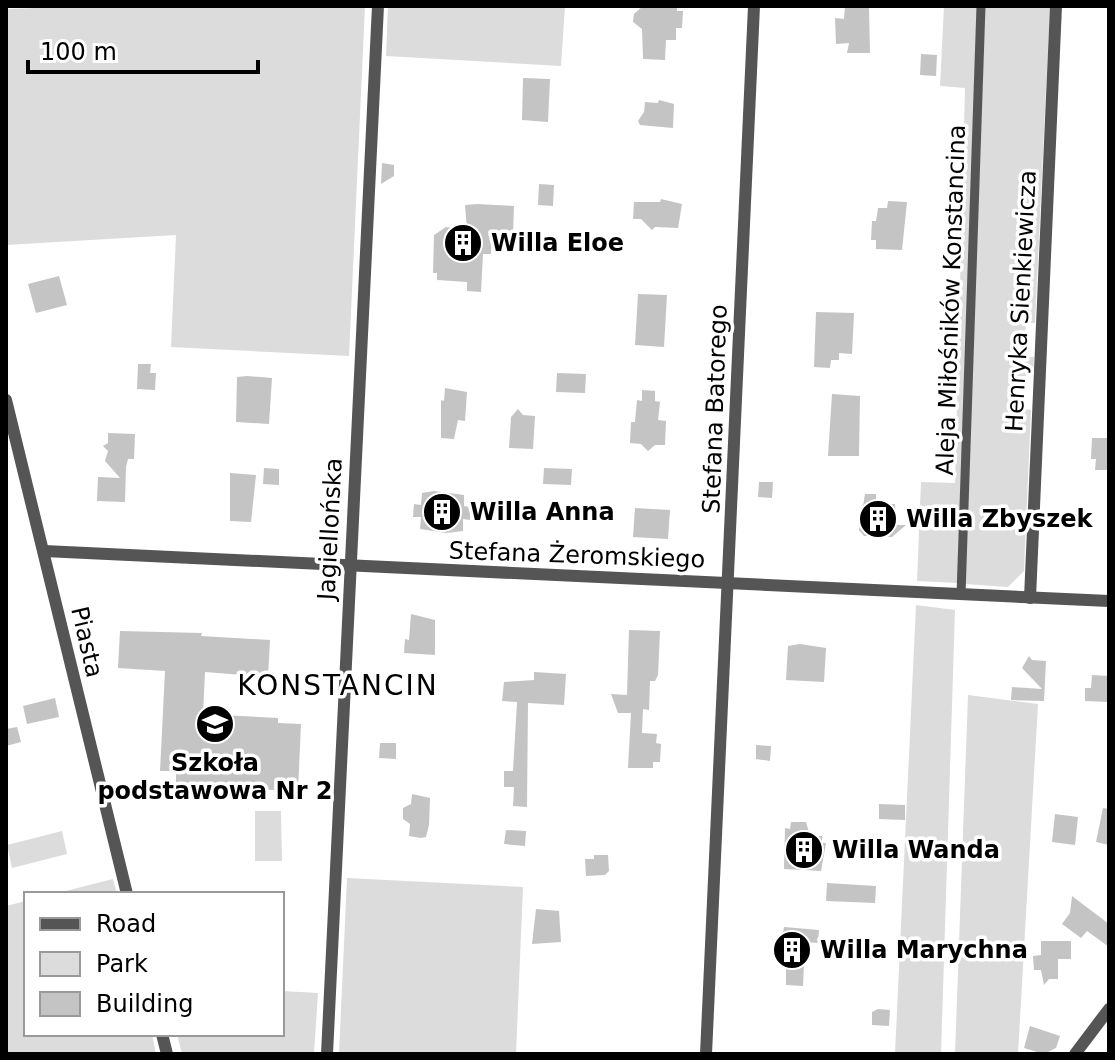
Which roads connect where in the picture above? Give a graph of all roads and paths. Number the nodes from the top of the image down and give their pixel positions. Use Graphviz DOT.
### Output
graph roads {
  1 [pos="378,6"];
  2 [pos="754,6"];
  3 [pos="981,6"];
  4 [pos="1056,6"];
  5 [pos="6,400"];
  6 [pos="44,551"];
  7 [pos="350,568"];
  8 [pos="730,584"];
  9 [pos="961,595"];
  10 [pos="1030,598"];
  11 [pos="1109,601"];
  12 [pos="127,892"];
  13 [pos="1109,1009"];
  14 [pos="327,1054"];
  15 [pos="706,1054"];
  16 [pos="1075,1054"];
  1 -- 7 [label="street, Jagiellońska"];
  2 -- 8 [label="street, Stefana Batorego"];
  3 -- 9 [label="street, Aleja Miłośników Konstancina"];
  4 -- 10 [label="street, Henryka Sienkiewicza"];
  5 -- 6 [label="street, Piasta"];
  6 -- 7 [label="street, Stefana Żeromskiego"];
  6 -- 12 [label="street, Piasta"];
  7 -- 8 [label="street, Stefana Żeromskiego"];
  7 -- 14 [label="street, Jagiellońska"];
  8 -- 9 [label="street, Stefana Żeromskiego"];
  8 -- 15 [label="street, Stefana Batorego"];
  9 -- 10 [label="street, Stefana Żeromskiego"];
  10 -- 11 [label="street, Stefana Żeromskiego"];
  13 -- 16 [label="street"];
}
